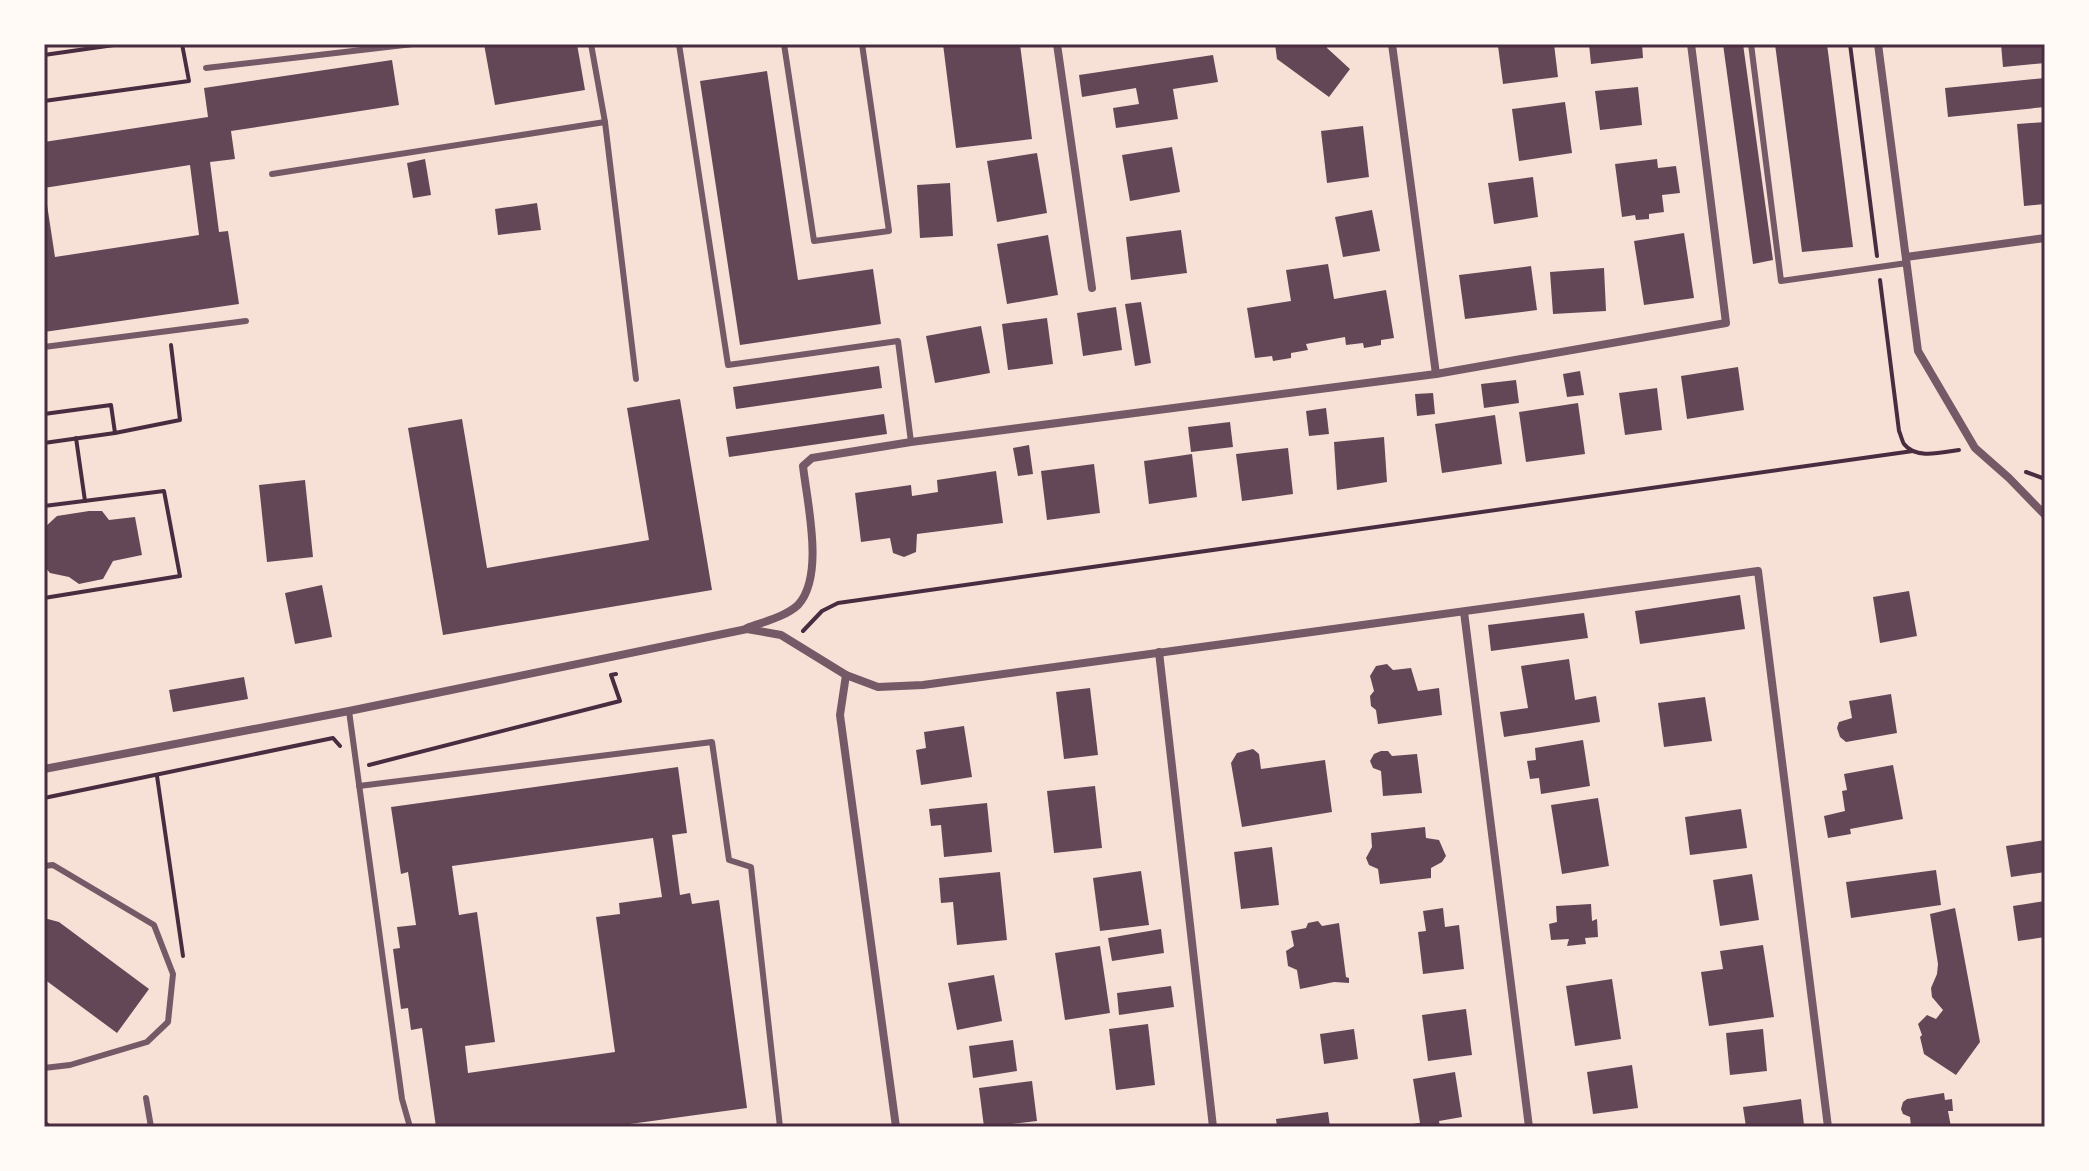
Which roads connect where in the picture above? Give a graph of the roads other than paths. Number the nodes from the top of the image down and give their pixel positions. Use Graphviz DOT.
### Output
graph roads {
  1 [pos="413,44"];
  2 [pos="591,44"];
  3 [pos="679,44"];
  4 [pos="784,44"];
  5 [pos="862,44"];
  6 [pos="1057,44"];
  7 [pos="1392,44"];
  8 [pos="1691,44"];
  9 [pos="1751,44"];
  10 [pos="1878,44"];
  11 [pos="206,68"];
  12 [pos="605,122"];
  13 [pos="272,174"];
  14 [pos="2045,238"];
  15 [pos="1906,260"];
  16 [pos="1092,288"];
  17 [pos="246,321"];
  18 [pos="44,347"];
  19 [pos="1436,374"];
  20 [pos="636,379"];
  21 [pos="911,442"];
  22 [pos="2045,515"];
  23 [pos="1464,612"];
  24 [pos="747,629"];
  25 [pos="1159,652"];
  26 [pos="846,675"];
  27 [pos="349,711"];
  28 [pos="44,769"];
  29 [pos="359,786"];
  30 [pos="44,866"];
  31 [pos="44,1068"];
  32 [pos="146,1098"];
  33 [pos="151,1127"];
  34 [pos="410,1127"];
  35 [pos="780,1127"];
  36 [pos="896,1127"];
  37 [pos="1213,1127"];
  38 [pos="1529,1127"];
  39 [pos="1828,1127"];
  1 -- 11 [label="lane"];
  2 -- 12 [label="lane"];
  3 -- 21 [label="lane"];
  4 -- 5 [label="lane"];
  6 -- 16 [label="street"];
  7 -- 19 [label="street"];
  8 -- 19 [label="street"];
  9 -- 15 [label="lane"];
  10 -- 15 [label="street"];
  12 -- 13 [label="lane"];
  12 -- 20 [label="lane"];
  14 -- 15 [label="street"];
  15 -- 22 [label="street"];
  17 -- 18 [label="lane"];
  19 -- 21 [label="street"];
  21 -- 24 [label="street"];
  23 -- 25 [label="street"];
  23 -- 38 [label="street"];
  23 -- 39 [label="street"];
  24 -- 26 [label="street"];
  24 -- 27 [label="street"];
  25 -- 26 [label="street"];
  25 -- 37 [label="street"];
  26 -- 36 [label="street"];
  27 -- 28 [label="street"];
  27 -- 29 [label="lane"];
  29 -- 34 [label="lane"];
  29 -- 35 [label="lane"];
  30 -- 31 [label="lane"];
  32 -- 33 [label="lane"];
}
